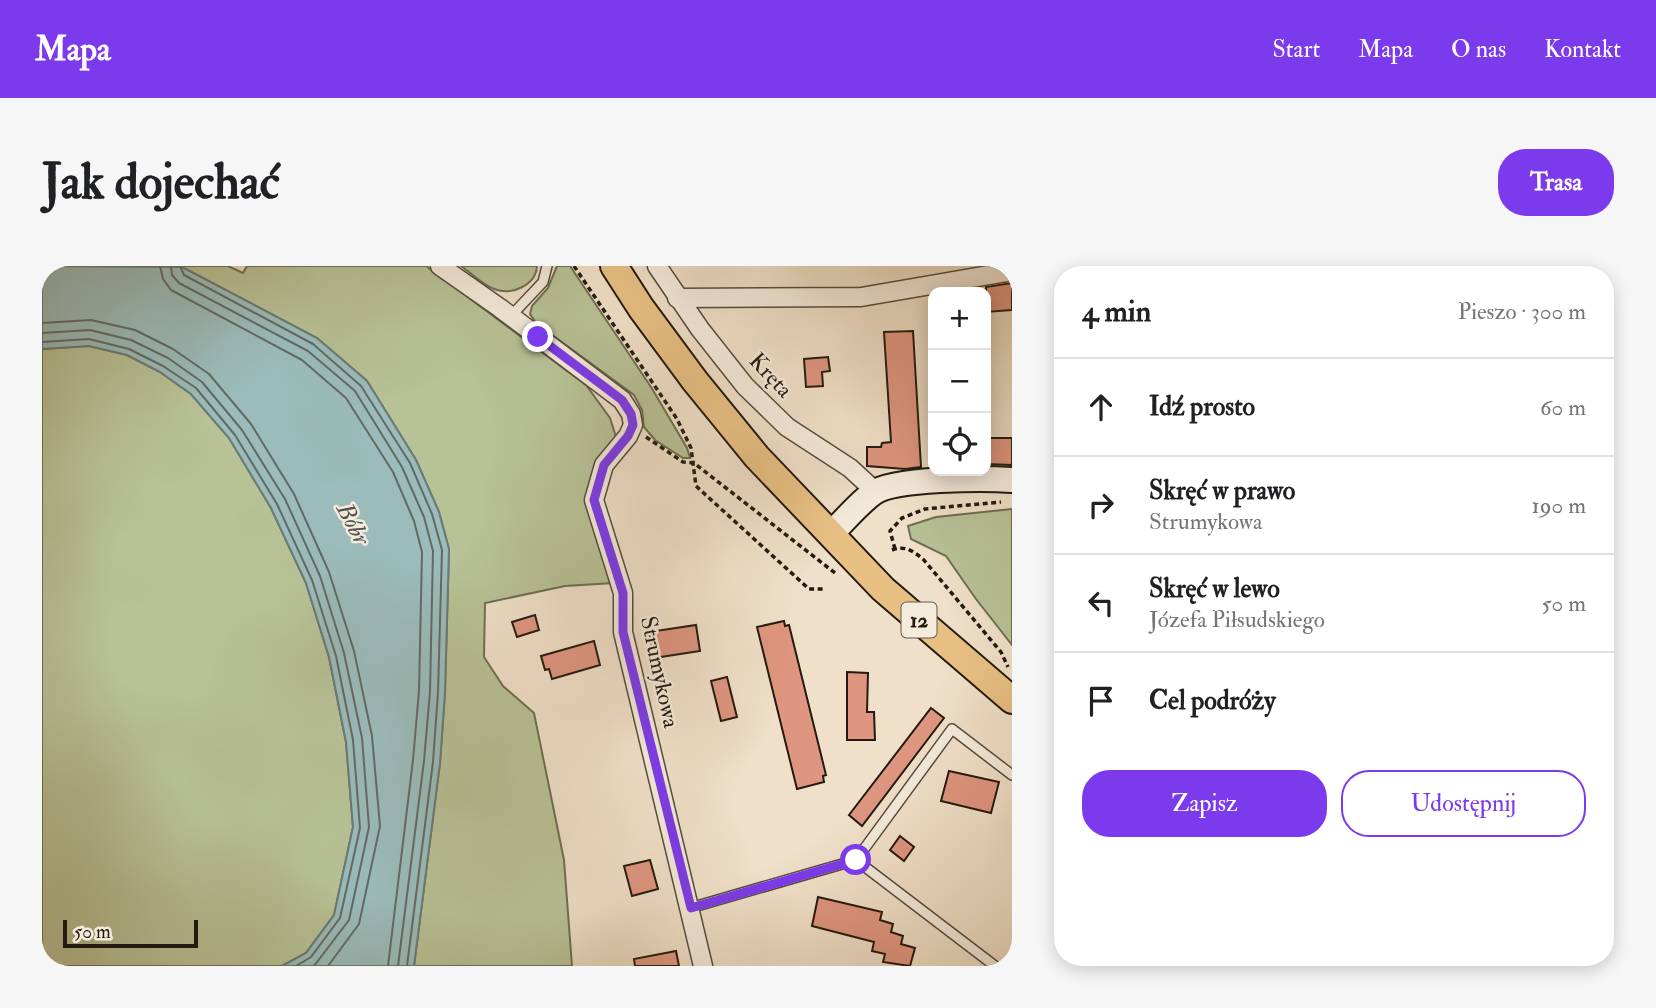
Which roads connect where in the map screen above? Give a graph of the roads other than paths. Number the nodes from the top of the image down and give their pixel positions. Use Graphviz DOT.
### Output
graph roads {
  1 [pos="440,266"];
  2 [pos="547,266"];
  3 [pos="614,266"];
  4 [pos="657,266"];
  5 [pos="1012,271"];
  6 [pos="677,299"];
  7 [pos="510,316"];
  8 [pos="1012,480"];
  9 [pos="875,491"];
  10 [pos="831,534"];
  11 [pos="1012,700"];
  12 [pos="1012,775"];
  13 [pos="856,860"];
  14 [pos="691,908"];
  15 [pos="703,966"];
  16 [pos="995,966"];
  1 -- 7 [label="street"];
  2 -- 7 [label="lane"];
  3 -- 10 [label="main road, 12"];
  4 -- 6 [label="street, Kręta"];
  5 -- 6 [label="street"];
  6 -- 9 [label="street, Kręta"];
  7 -- 14 [label="street, Strumykowa"];
  8 -- 9 [label="street"];
  9 -- 10 [label="street"];
  10 -- 11 [label="main road, 12"];
  12 -- 13 [label="lane"];
  13 -- 14 [label="lane"];
  13 -- 16 [label="lane"];
  14 -- 15 [label="street, Strumykowa"];
}
